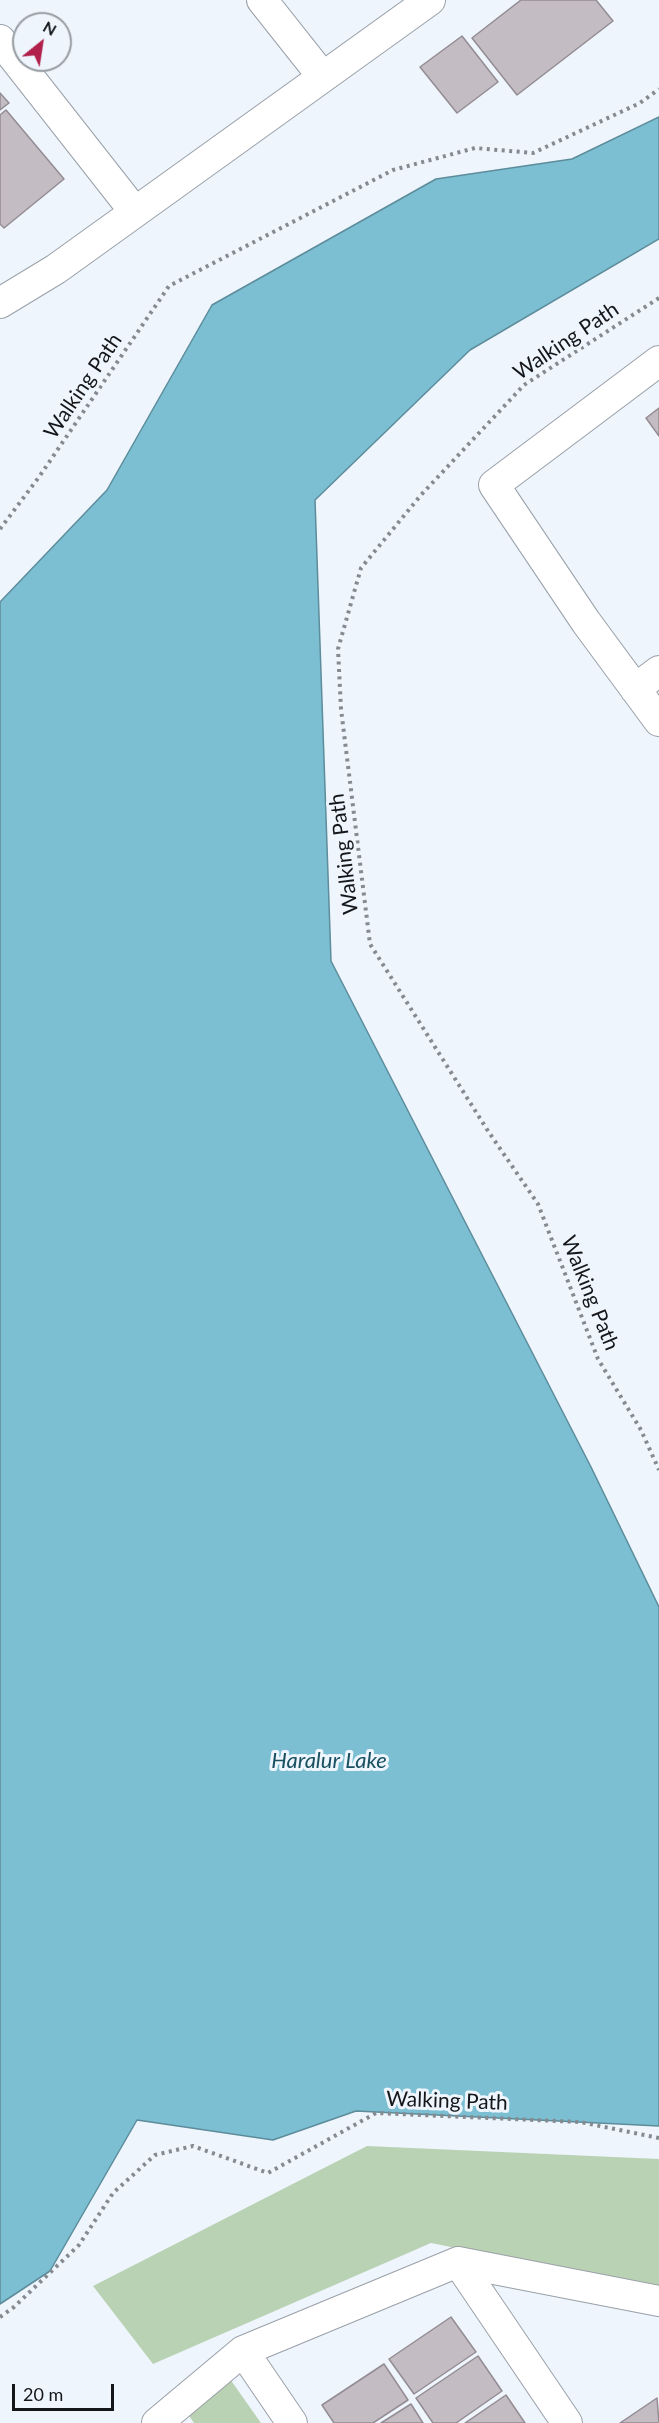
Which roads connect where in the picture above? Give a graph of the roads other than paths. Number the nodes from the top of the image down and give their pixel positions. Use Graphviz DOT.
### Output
graph roads {
  1 [pos="262,0"];
  2 [pos="430,0"];
  3 [pos="0,40"];
  4 [pos="323,76"];
  5 [pos="135,212"];
  6 [pos="0,303"];
  7 [pos="659,361"];
  8 [pos="659,671"];
  9 [pos="635,689"];
  10 [pos="659,721"];
  11 [pos="458,2262"];
  12 [pos="659,2301"];
  13 [pos="243,2351"];
  14 [pos="167,2420"];
  15 [pos="292,2423"];
  16 [pos="567,2423"];
  1 -- 4 [label="street"];
  2 -- 4 [label="street"];
  3 -- 5 [label="street"];
  4 -- 5 [label="street"];
  5 -- 6 [label="street"];
  7 -- 9 [label="street"];
  8 -- 9 [label="street"];
  9 -- 10 [label="street"];
  11 -- 12 [label="street"];
  11 -- 13 [label="street"];
  11 -- 16 [label="street"];
  13 -- 14 [label="street"];
  13 -- 15 [label="street"];
}
